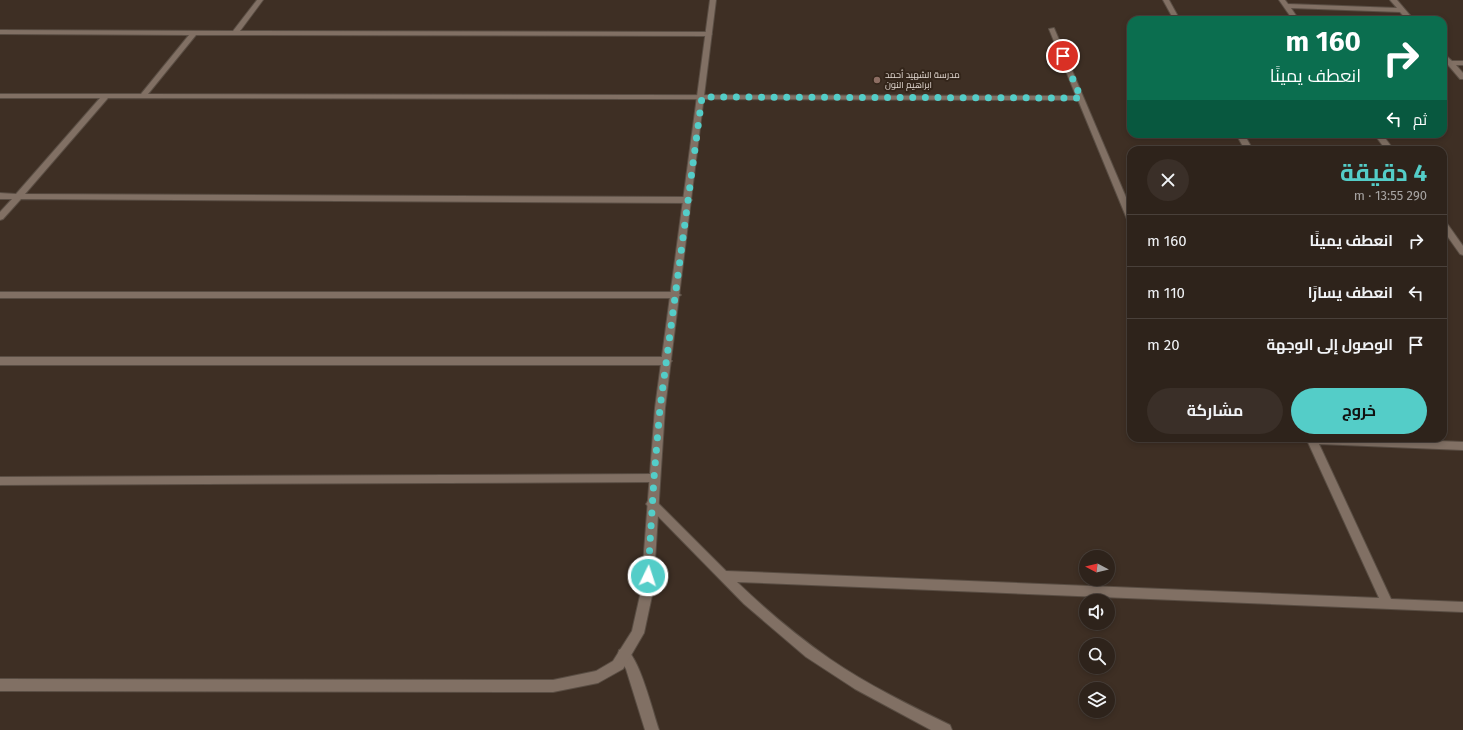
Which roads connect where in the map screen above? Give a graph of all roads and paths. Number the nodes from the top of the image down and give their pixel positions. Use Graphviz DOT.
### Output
graph roads {
  1 [pos="260,0"];
  2 [pos="714,0"];
  3 [pos="1166,0"];
  4 [pos="1282,0"];
  5 [pos="1392,0"];
  6 [pos="1286,6"];
  7 [pos="1401,10"];
  8 [pos="1175,16"];
  9 [pos="1293,16"];
  10 [pos="1407,16"];
  11 [pos="1052,29"];
  12 [pos="0,32"];
  13 [pos="194,33"];
  14 [pos="235,33"];
  15 [pos="710,34"];
  16 [pos="1447,59"];
  17 [pos="1447,60"];
  18 [pos="1463,63"];
  19 [pos="1463,77"];
  20 [pos="0,96"];
  21 [pos="106,96"];
  22 [pos="143,96"];
  23 [pos="702,97"];
  24 [pos="1081,98"];
  25 [pos="0,196"];
  26 [pos="18,196"];
  27 [pos="688,200"];
  28 [pos="1127,209"];
  29 [pos="0,217"];
  30 [pos="1447,230"];
  31 [pos="1463,252"];
  32 [pos="676,294"];
  33 [pos="0,295"];
  34 [pos="0,361"];
  35 [pos="667,361"];
  36 [pos="1312,442"];
  37 [pos="1421,442"];
  38 [pos="1463,446"];
  39 [pos="654,478"];
  40 [pos="0,481"];
  41 [pos="652,504"];
  42 [pos="723,576"];
  43 [pos="1387,603"];
  44 [pos="1463,607"];
  45 [pos="624,654"];
  46 [pos="0,685"];
  47 [pos="652,730"];
  48 [pos="945,730"];
  1 -- 14 [label="street"];
  2 -- 15 [label="street"];
  3 -- 8 [label="street"];
  4 -- 6 [label="street"];
  5 -- 7 [label="street"];
  6 -- 7 [label="street"];
  6 -- 9 [label="street"];
  7 -- 10 [label="street"];
  11 -- 24 [label="street"];
  12 -- 13 [label="street"];
  13 -- 14 [label="street"];
  13 -- 22 [label="street"];
  14 -- 15 [label="street"];
  15 -- 23 [label="street"];
  16 -- 18 [label="street"];
  17 -- 19 [label="street"];
  20 -- 21 [label="street"];
  21 -- 22 [label="street"];
  21 -- 26 [label="street"];
  22 -- 23 [label="street"];
  23 -- 24 [label="street"];
  23 -- 27 [label="street"];
  24 -- 28 [label="street"];
  25 -- 26 [label="street"];
  26 -- 27 [label="street"];
  26 -- 29 [label="street"];
  27 -- 32 [label="street"];
  30 -- 31 [label="street"];
  32 -- 33 [label="street"];
  32 -- 35 [label="street"];
  34 -- 35 [label="street"];
  35 -- 39 [label="street"];
  36 -- 43 [label="street"];
  37 -- 38 [label="street"];
  39 -- 40 [label="street"];
  39 -- 41 [label="street"];
  41 -- 42 [label="street"];
  41 -- 45 [label="street"];
  42 -- 43 [label="street"];
  42 -- 48 [label="street"];
  43 -- 44 [label="street"];
  45 -- 46 [label="street"];
  45 -- 47 [label="street"];
}
